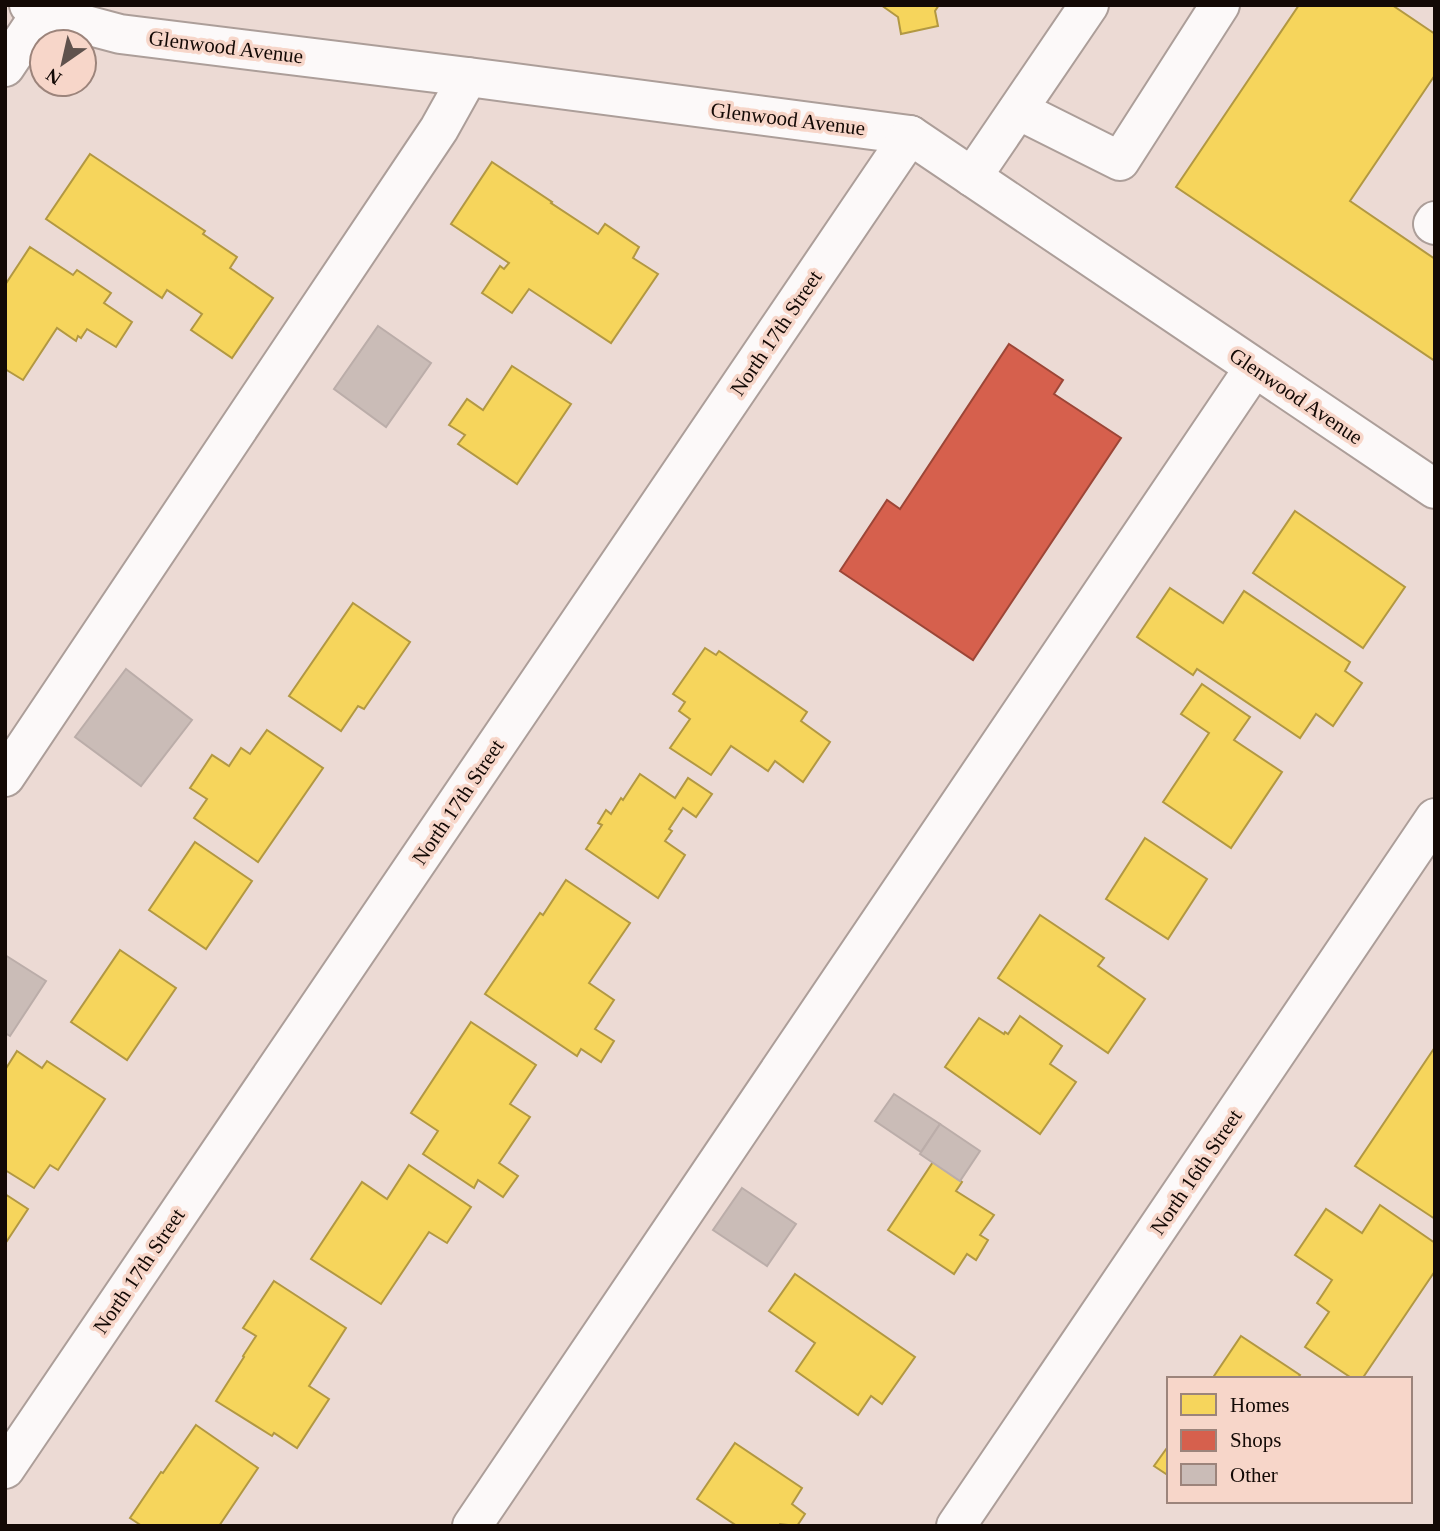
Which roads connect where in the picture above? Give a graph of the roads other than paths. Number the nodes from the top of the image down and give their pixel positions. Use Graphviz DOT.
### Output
graph roads {
  1 [pos="1089,5"];
  2 [pos="1220,5"];
  3 [pos="35,9"];
  4 [pos="5,67"];
  5 [pos="468,77"];
  6 [pos="1018,110"];
  7 [pos="910,135"];
  8 [pos="972,177"];
  9 [pos="1254,368"];
  10 [pos="1435,489"];
  11 [pos="5,777"];
  12 [pos="1435,818"];
  13 [pos="5,1469"];
  14 [pos="472,1526"];
  15 [pos="956,1526"];
  1 -- 6 [label="street"];
  2 -- 6 [label="street"];
  3 -- 4 [label="street"];
  3 -- 5 [label="street, Glenwood Avenue"];
  5 -- 7 [label="street, Glenwood Avenue"];
  5 -- 11 [label="street"];
  6 -- 8 [label="street"];
  7 -- 8 [label="street, Glenwood Avenue"];
  7 -- 13 [label="street, North 17th Street"];
  8 -- 9 [label="street, Glenwood Avenue"];
  9 -- 10 [label="street, Glenwood Avenue"];
  9 -- 14 [label="street"];
  12 -- 15 [label="street, North 16th Street"];
}
